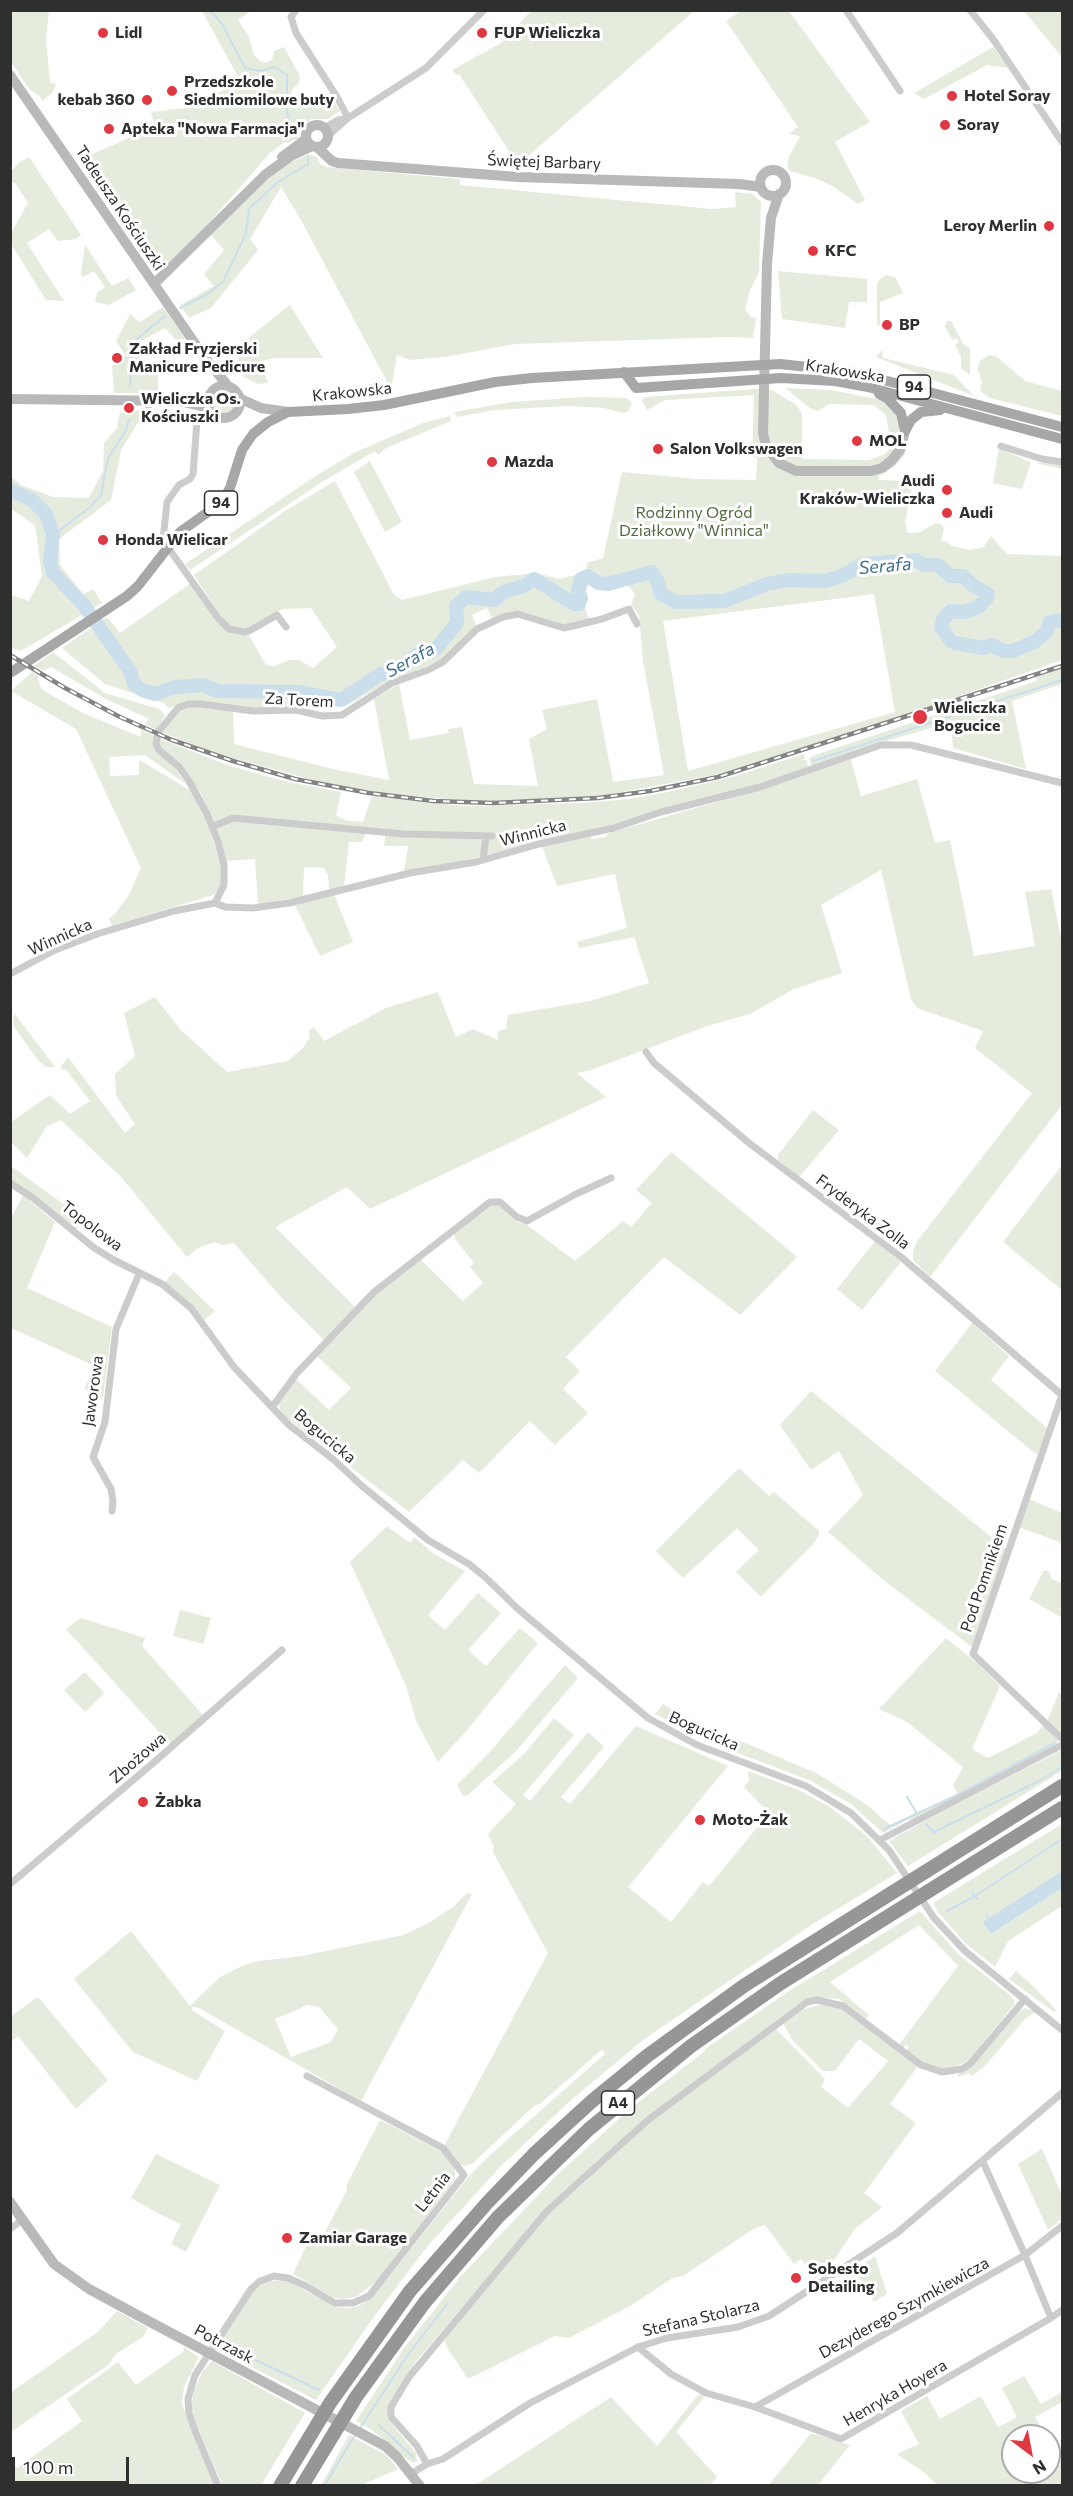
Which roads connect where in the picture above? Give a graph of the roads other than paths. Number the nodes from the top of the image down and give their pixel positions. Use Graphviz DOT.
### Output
graph roads {
  1 [pos="296,10"];
  2 [pos="484,10"];
  3 [pos="846,10"];
  4 [pos="970,10"];
  5 [pos="10,75"];
  6 [pos="900,91"];
  7 [pos="348,118"];
  8 [pos="319,140"];
  9 [pos="1062,142"];
  10 [pos="154,284"];
  11 [pos="205,358"];
  12 [pos="624,372"];
  13 [pos="228,386"];
  14 [pos="868,387"];
  15 [pos="211,393"];
  16 [pos="10,399"];
  17 [pos="240,399"];
  18 [pos="149,401"];
  19 [pos="178,401"];
  20 [pos="209,408"];
  21 [pos="261,408"];
  22 [pos="948,409"];
  23 [pos="238,411"];
  24 [pos="288,412"];
  25 [pos="1062,427"];
  26 [pos="905,431"];
  27 [pos="1062,439"];
  28 [pos="1001,446"];
  29 [pos="1062,462"];
  30 [pos="167,546"];
  31 [pos="638,624"];
  32 [pos="286,627"];
  33 [pos="10,673"];
  34 [pos="1062,783"];
  35 [pos="212,827"];
  36 [pos="483,860"];
  37 [pos="215,903"];
  38 [pos="10,974"];
  39 [pos="646,1052"];
  40 [pos="611,1178"];
  41 [pos="10,1183"];
  42 [pos="139,1274"];
  43 [pos="162,1284"];
  44 [pos="1062,1395"];
  45 [pos="272,1407"];
  46 [pos="112,1511"];
  47 [pos="282,1650"];
  48 [pos="1062,1739"];
  49 [pos="1062,1745"];
  50 [pos="1062,1786"];
  51 [pos="1062,1808"];
  52 [pos="880,1840"];
  53 [pos="10,1884"];
  54 [pos="1024,1998"];
  55 [pos="1062,2030"];
  56 [pos="307,2076"];
  57 [pos="1062,2093"];
  58 [pos="983,2162"];
  59 [pos="10,2202"];
  60 [pos="22,2220"];
  61 [pos="1062,2226"];
  62 [pos="10,2229"];
  63 [pos="1025,2255"];
  64 [pos="1062,2310"];
  65 [pos="1051,2319"];
  66 [pos="638,2347"];
  67 [pos="208,2353"];
  68 [pos="755,2407"];
  69 [pos="426,2464"];
  70 [pos="411,2474"];
  71 [pos="218,2486"];
  72 [pos="280,2486"];
  73 [pos="302,2486"];
  74 [pos="420,2486"];
  1 -- 7 [label="street"];
  2 -- 7 [label="street"];
  3 -- 6 [label="street"];
  4 -- 9 [label="street"];
  5 -- 10 [label="street, Tadeusza Kościuszki"];
  7 -- 8 [label="street"];
  8 -- 10 [label="street"];
  8 -- 26 [label="street, Świętej Barbary"];
  10 -- 11 [label="street, Tadeusza Kościuszki"];
  11 -- 13 [label="street, Tadeusza Kościuszki"];
  11 -- 15 [label="street, Tadeusza Kościuszki"];
  12 -- 14 [label="main road, Krakowska / 94"];
  12 -- 24 [label="main road, Krakowska / 94"];
  12 -- 25 [label="main road, Krakowska / 94"];
  13 -- 15 [label="street"];
  13 -- 17 [label="street"];
  14 -- 22 [label="main road, Krakowska / 94"];
  14 -- 26 [label="main road"];
  15 -- 19 [label="street"];
  15 -- 20 [label="street"];
  16 -- 18 [label="street"];
  17 -- 21 [label="street, Krakowska"];
  17 -- 23 [label="street"];
  18 -- 19 [label="street"];
  18 -- 30 [label="street"];
  19 -- 20 [label="street"];
  20 -- 23 [label="street"];
  21 -- 23 [label="street, Krakowska"];
  21 -- 24 [label="street, Krakowska"];
  22 -- 26 [label="main road"];
  22 -- 27 [label="main road, Krakowska / 94"];
  24 -- 30 [label="main road, 94"];
  28 -- 29 [label="street"];
  30 -- 32 [label="street"];
  30 -- 33 [label="main road, 94"];
  31 -- 35 [label="street, Za Torem"];
  34 -- 36 [label="street, Winnicka"];
  35 -- 36 [label="street"];
  35 -- 37 [label="street, Za Torem"];
  36 -- 37 [label="street, Winnicka"];
  37 -- 38 [label="street, Winnicka"];
  39 -- 44 [label="street, Fryderyka Zolla"];
  40 -- 45 [label="street, Bogucicka"];
  41 -- 42 [label="street, Topolowa"];
  42 -- 43 [label="street, Topolowa"];
  42 -- 46 [label="street, Jaworowa"];
  43 -- 45 [label="street, Bogucicka"];
  44 -- 48 [label="street, Pod Pomnikiem"];
  45 -- 52 [label="street, Bogucicka"];
  47 -- 53 [label="street, Zbożowa"];
  49 -- 52 [label="street"];
  50 -- 72 [label="highway, A4"];
  51 -- 73 [label="highway, A4"];
  52 -- 54 [label="street, Bogucicka"];
  54 -- 55 [label="street, Bogucicka"];
  54 -- 69 [label="street"];
  56 -- 67 [label="street, Letnia"];
  57 -- 58 [label="street, Stefana Stolarza"];
  58 -- 63 [label="street"];
  58 -- 66 [label="street, Stefana Stolarza"];
  59 -- 60 [label="street, Potrzask"];
  60 -- 62 [label="street"];
  60 -- 67 [label="street, Potrzask"];
  61 -- 63 [label="street, Dezyderego Szymkiewicza"];
  63 -- 65 [label="street"];
  63 -- 68 [label="street, Dezyderego Szymkiewicza"];
  64 -- 65 [label="street, Henryka Hoyera"];
  65 -- 68 [label="street, Henryka Hoyera"];
  66 -- 68 [label="street, Henryka Hoyera"];
  66 -- 69 [label="street, Stefana Stolarza"];
  67 -- 70 [label="street, Potrzask"];
  67 -- 71 [label="street"];
  69 -- 70 [label="street, Stefana Stolarza"];
  70 -- 74 [label="street, Potrzask"];
}
